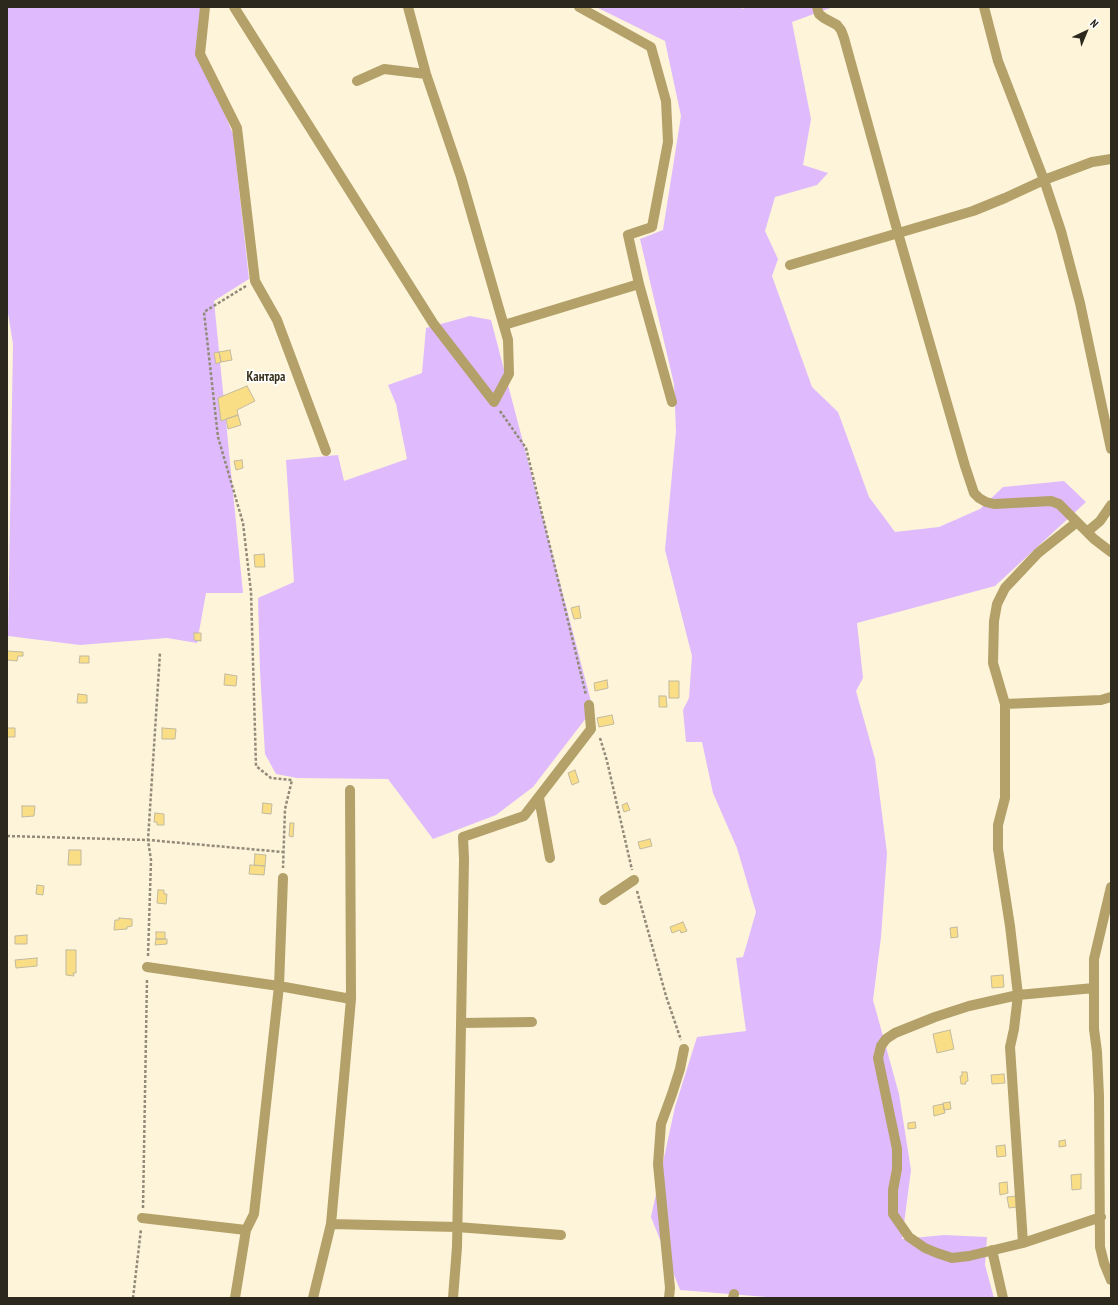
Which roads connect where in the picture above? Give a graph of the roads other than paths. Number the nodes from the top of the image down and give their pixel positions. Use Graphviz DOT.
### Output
graph roads {
  1 [pos="206,7"];
  2 [pos="234,7"];
  3 [pos="408,7"];
  4 [pos="580,7"];
  5 [pos="817,7"];
  6 [pos="984,7"];
  7 [pos="426,74"];
  8 [pos="357,81"];
  9 [pos="1111,159"];
  10 [pos="1044,180"];
  11 [pos="898,233"];
  12 [pos="790,265"];
  13 [pos="640,284"];
  14 [pos="504,325"];
  15 [pos="672,402"];
  16 [pos="1111,449"];
  17 [pos="326,451"];
  18 [pos="1111,505"];
  19 [pos="1077,522"];
  20 [pos="1087,532"];
  21 [pos="1111,552"];
  22 [pos="1111,697"];
  23 [pos="1005,704"];
  24 [pos="589,705"];
  25 [pos="350,790"];
  26 [pos="538,798"];
  27 [pos="550,858"];
  28 [pos="282,878"];
  29 [pos="634,880"];
  30 [pos="1111,887"];
  31 [pos="604,900"];
  32 [pos="147,967"];
  33 [pos="279,986"];
  34 [pos="1094,988"];
  35 [pos="1018,995"];
  36 [pos="351,999"];
  37 [pos="532,1022"];
  38 [pos="461,1023"];
  39 [pos="684,1049"];
  40 [pos="1101,1217"];
  41 [pos="142,1218"];
  42 [pos="331,1224"];
  43 [pos="457,1228"];
  44 [pos="246,1230"];
  45 [pos="561,1235"];
  46 [pos="1022,1243"];
  47 [pos="992,1250"];
  48 [pos="1111,1280"];
  49 [pos="235,1298"];
  50 [pos="313,1298"];
  51 [pos="453,1298"];
  52 [pos="669,1298"];
  53 [pos="1003,1298"];
  1 -- 17 [label="street"];
  2 -- 14 [label="street"];
  3 -- 7 [label="street"];
  4 -- 13 [label="street"];
  5 -- 11 [label="street"];
  6 -- 10 [label="street"];
  7 -- 8 [label="street"];
  7 -- 14 [label="street"];
  9 -- 10 [label="street"];
  10 -- 11 [label="street"];
  10 -- 16 [label="street"];
  11 -- 12 [label="street"];
  11 -- 19 [label="street"];
  13 -- 14 [label="street"];
  13 -- 15 [label="street"];
  18 -- 20 [label="street"];
  19 -- 20 [label="street"];
  19 -- 23 [label="street"];
  20 -- 21 [label="street"];
  22 -- 23 [label="street"];
  23 -- 35 [label="street"];
  24 -- 26 [label="street"];
  25 -- 36 [label="street"];
  26 -- 27 [label="street"];
  26 -- 38 [label="street"];
  28 -- 33 [label="street"];
  29 -- 31 [label="street"];
  30 -- 34 [label="street"];
  32 -- 33 [label="street"];
  33 -- 36 [label="street"];
  33 -- 44 [label="street"];
  34 -- 35 [label="street"];
  34 -- 40 [label="street"];
  35 -- 46 [label="street"];
  35 -- 47 [label="street"];
  36 -- 42 [label="street"];
  37 -- 38 [label="street"];
  38 -- 43 [label="street"];
  39 -- 52 [label="street"];
  40 -- 46 [label="street"];
  40 -- 48 [label="street"];
  41 -- 44 [label="street"];
  42 -- 43 [label="street"];
  42 -- 50 [label="street"];
  43 -- 45 [label="street"];
  43 -- 51 [label="street"];
  44 -- 49 [label="street"];
  46 -- 47 [label="street"];
  47 -- 53 [label="street"];
}
